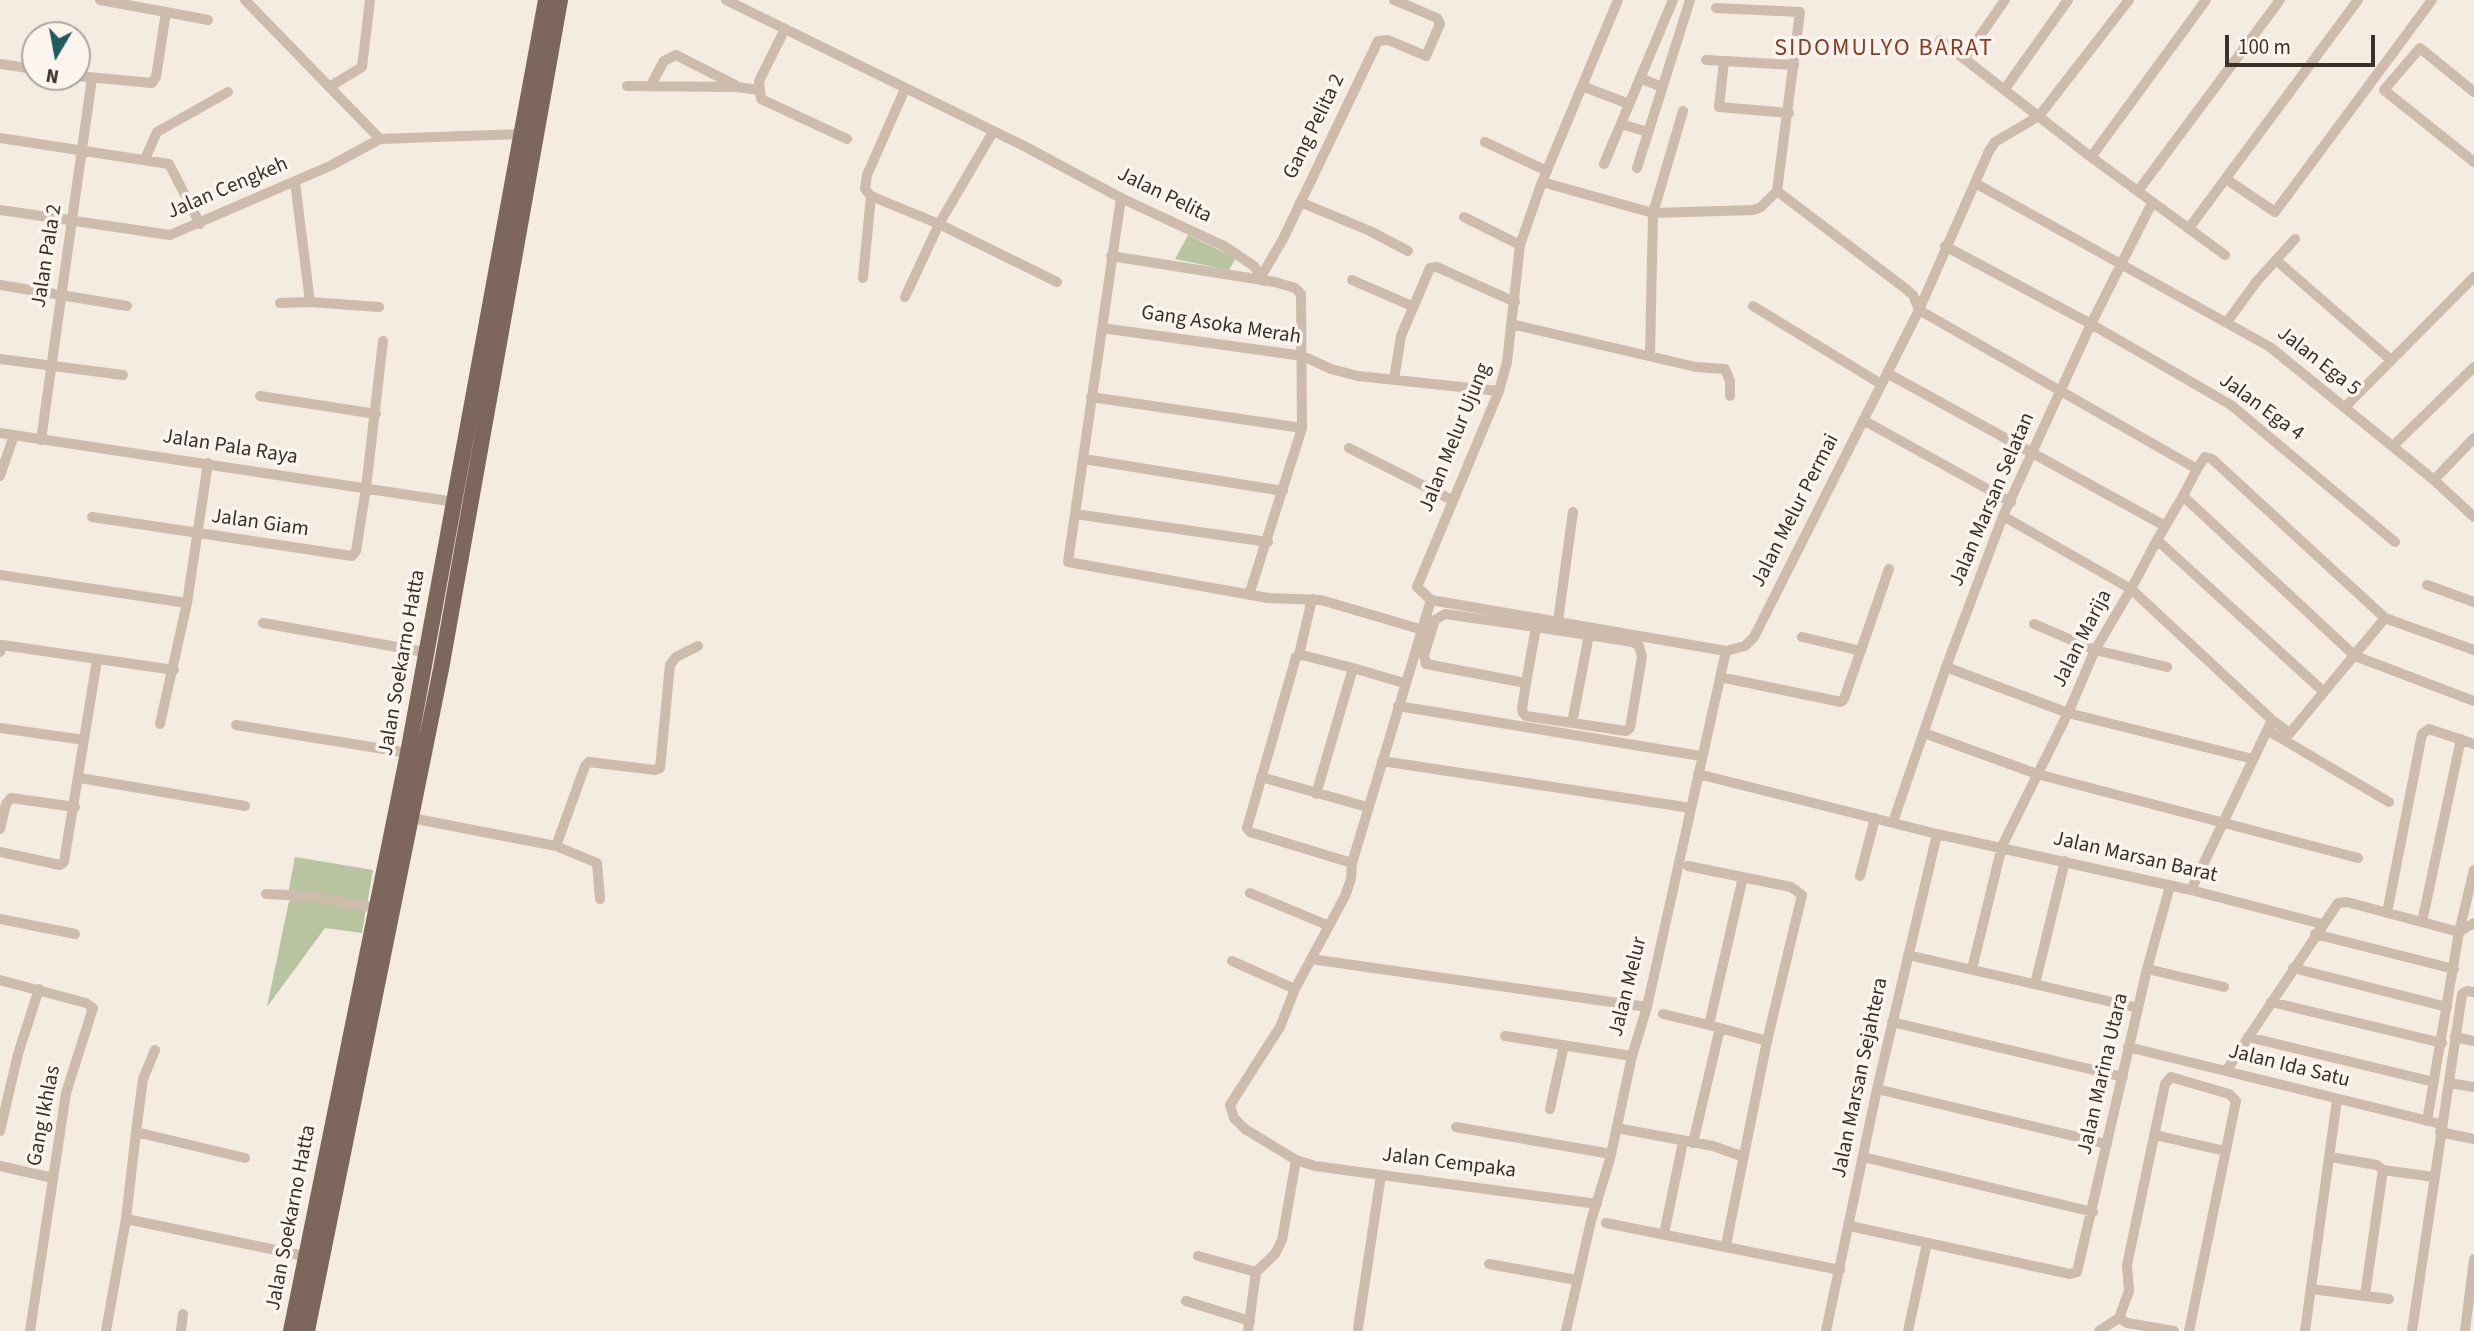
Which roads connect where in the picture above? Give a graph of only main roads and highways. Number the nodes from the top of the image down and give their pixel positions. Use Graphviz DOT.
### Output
graph roads {
  1 [pos="546,0"];
  2 [pos="560,0"];
  3 [pos="507,206"];
  4 [pos="525,209"];
  5 [pos="371,977"];
  6 [pos="314,1296"];
  7 [pos="291,1331"];
  8 [pos="307,1331"];
  9 [pos="316,1331"];
  1 -- 3 [label="main road, Jalan Soekarno Hatta"];
  2 -- 4 [label="main road, Jalan Soekarno Hatta"];
  3 -- 4 [label="main road"];
  3 -- 5 [label="main road, Jalan Soekarno Hatta"];
  4 -- 5 [label="main road, Jalan Soekarno Hatta"];
  5 -- 6 [label="main road, Jalan Soekarno Hatta"];
  5 -- 7 [label="main road, Jalan Soekarno Hatta"];
  6 -- 8 [label="main road, Jalan Soekarno Hatta"];
  6 -- 9 [label="main road"];
}
